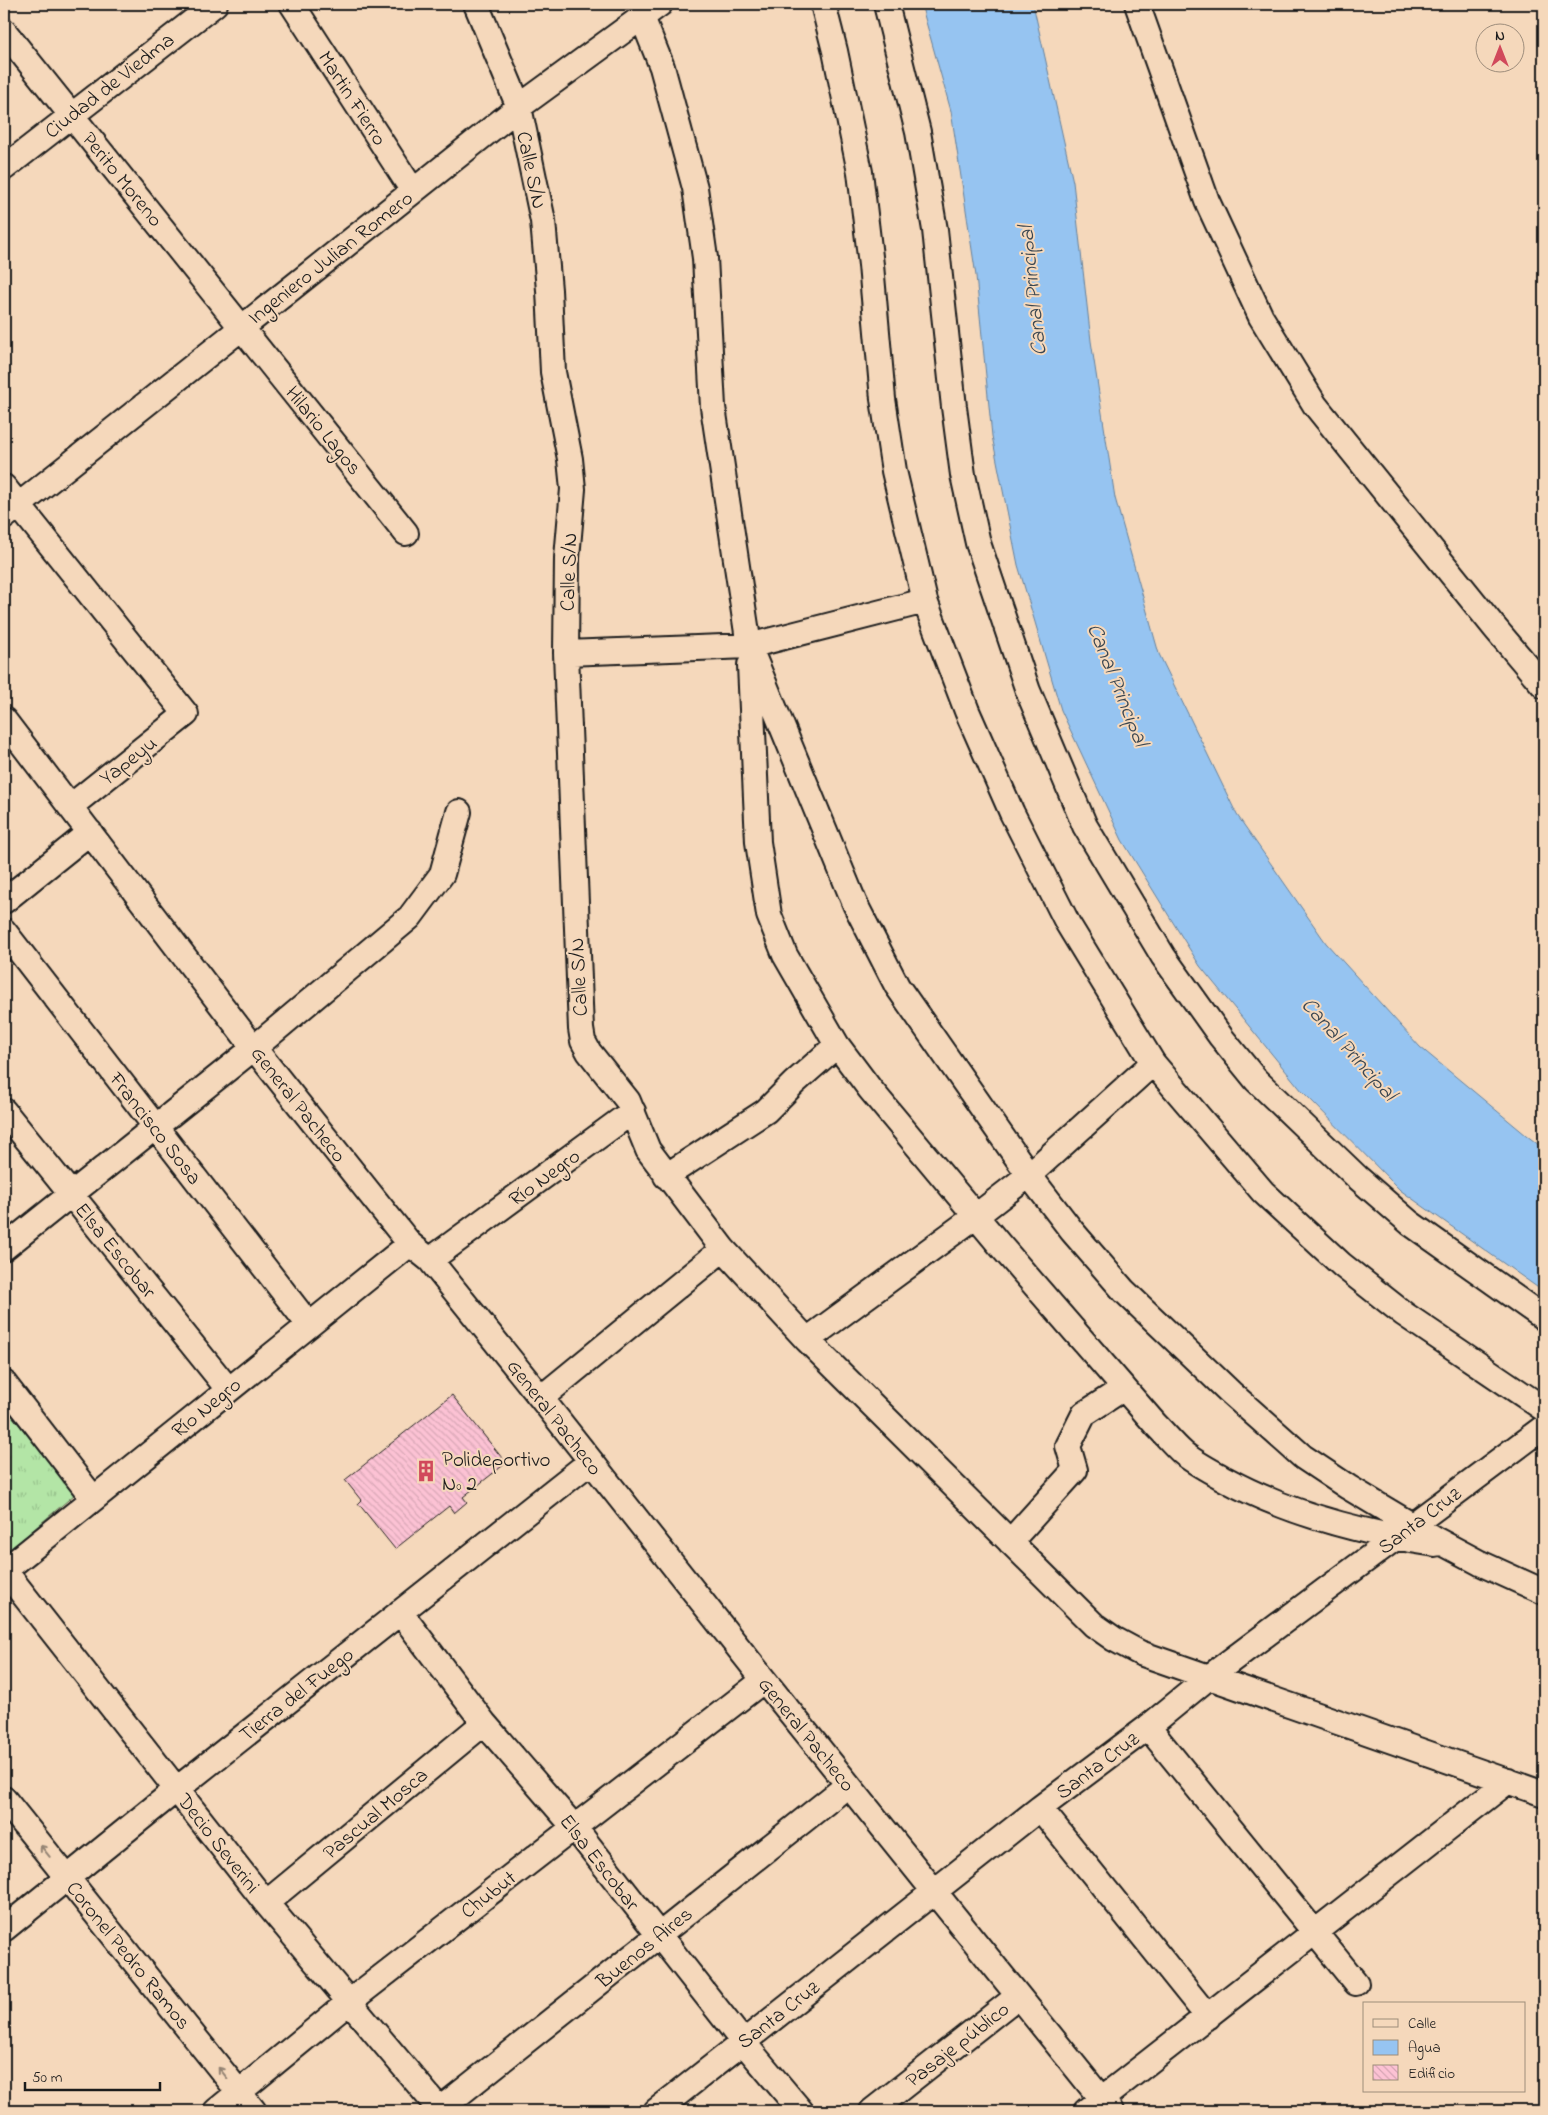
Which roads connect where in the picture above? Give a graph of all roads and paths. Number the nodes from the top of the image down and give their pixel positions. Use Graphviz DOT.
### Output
graph roads {
  1 [pos="215,4"];
  2 [pos="292,4"];
  3 [pos="476,4"];
  4 [pos="823,4"];
  5 [pos="886,4"];
  6 [pos="1137,4"];
  7 [pos="651,10"];
  8 [pos="4,31"];
  9 [pos="519,107"];
  10 [pos="71,114"];
  11 [pos="4,168"];
  12 [pos="413,192"];
  13 [pos="242,327"];
  14 [pos="4,487"];
  15 [pos="11,511"];
  16 [pos="406,533"];
  17 [pos="925,601"];
  18 [pos="749,646"];
  19 [pos="566,653"];
  20 [pos="1544,686"];
  21 [pos="4,720"];
  22 [pos="70,806"];
  23 [pos="459,812"];
  24 [pos="90,832"];
  25 [pos="4,901"];
  26 [pos="4,931"];
  27 [pos="837,1045"];
  28 [pos="254,1048"];
  29 [pos="1153,1063"];
  30 [pos="4,1111"];
  31 [pos="634,1111"];
  32 [pos="155,1127"];
  33 [pos="1029,1175"];
  34 [pos="666,1176"];
  35 [pos="71,1194"];
  36 [pos="976,1216"];
  37 [pos="410,1244"];
  38 [pos="4,1248"];
  39 [pos="723,1250"];
  40 [pos="430,1260"];
  41 [pos="1544,1318"];
  42 [pos="309,1325"];
  43 [pos="807,1340"];
  44 [pos="4,1383"];
  45 [pos="1124,1388"];
  46 [pos="228,1389"];
  47 [pos="541,1398"];
  48 [pos="1544,1409"];
  49 [pos="1544,1427"];
  50 [pos="590,1462"];
  51 [pos="93,1498"];
  52 [pos="1403,1532"];
  53 [pos="1010,1542"];
  54 [pos="4,1571"];
  55 [pos="1544,1592"];
  56 [pos="400,1612"];
  57 [pos="1209,1677"];
  58 [pos="764,1680"];
  59 [pos="484,1722"];
  60 [pos="1148,1727"];
  61 [pos="1508,1781"];
  62 [pos="848,1785"];
  63 [pos="177,1789"];
  64 [pos="1544,1794"];
  65 [pos="4,1799"];
  66 [pos="1040,1808"];
  67 [pos="574,1828"];
  68 [pos="67,1878"];
  69 [pos="933,1892"];
  70 [pos="266,1903"];
  71 [pos="4,1929"];
  72 [pos="1315,1933"];
  73 [pos="659,1936"];
  74 [pos="1356,1983"];
  75 [pos="1018,1996"];
  76 [pos="349,2002"];
  77 [pos="1208,2017"];
  78 [pos="743,2042"];
  79 [pos="238,2092"];
  80 [pos="1099,2107"];
  81 [pos="216,2111"];
  82 [pos="254,2111"];
  83 [pos="440,2111"];
  84 [pos="656,2111"];
  85 [pos="801,2111"];
  86 [pos="872,2111"];
  1 -- 10 [label="street, Ciudad de Viedma"];
  2 -- 12 [label="street, Martin Fierro"];
  3 -- 9 [label="street, Calle S/N"];
  4 -- 17 [label="street"];
  5 -- 41 [label="street"];
  6 -- 20 [label="street"];
  7 -- 9 [label="street, Ingeniero Julian Romero"];
  7 -- 18 [label="street"];
  8 -- 10 [label="street, Perito Moreno"];
  9 -- 12 [label="street, Ingeniero Julian Romero"];
  9 -- 19 [label="street, Calle S/N"];
  10 -- 11 [label="street, Ciudad de Viedma"];
  10 -- 13 [label="street, Perito Moreno"];
  12 -- 13 [label="street, Ingeniero Julian Romero"];
  13 -- 15 [label="street, Ingeniero Julian Romero"];
  13 -- 16 [label="street, Hilario Lagos"];
  14 -- 15 [label="street"];
  15 -- 22 [label="street, Yapeyu"];
  17 -- 18 [label="street"];
  17 -- 29 [label="street"];
  18 -- 19 [label="street"];
  18 -- 27 [label="street"];
  18 -- 33 [label="street"];
  19 -- 31 [label="street, Calle S/N"];
  21 -- 22 [label="street, General Pacheco"];
  22 -- 24 [label="street, General Pacheco"];
  23 -- 28 [label="street"];
  24 -- 25 [label="street"];
  24 -- 28 [label="street, General Pacheco"];
  26 -- 32 [label="street, Francisco Sosa"];
  27 -- 34 [label="street"];
  27 -- 36 [label="street"];
  28 -- 32 [label="street"];
  28 -- 37 [label="street, General Pacheco"];
  29 -- 33 [label="street"];
  29 -- 48 [label="street"];
  30 -- 35 [label="street, Elsa Escobar"];
  31 -- 34 [label="street"];
  31 -- 40 [label="street, Río Negro"];
  32 -- 35 [label="street"];
  32 -- 42 [label="street, Francisco Sosa"];
  33 -- 36 [label="street"];
  33 -- 52 [label="street"];
  34 -- 39 [label="street"];
  35 -- 38 [label="street"];
  35 -- 46 [label="street, Elsa Escobar"];
  36 -- 43 [label="street"];
  36 -- 45 [label="street"];
  37 -- 40 [label="street, General Pacheco"];
  37 -- 42 [label="street, Río Negro"];
  39 -- 43 [label="street"];
  39 -- 47 [label="street"];
  40 -- 47 [label="street, General Pacheco"];
  42 -- 46 [label="street, Río Negro"];
  43 -- 53 [label="street"];
  44 -- 51 [label="street"];
  45 -- 52 [label="street"];
  45 -- 53 [label="street"];
  46 -- 51 [label="street, Río Negro"];
  47 -- 50 [label="street, General Pacheco"];
  49 -- 52 [label="street, Santa Cruz"];
  50 -- 56 [label="street, Tierra del Fuego"];
  50 -- 58 [label="street, General Pacheco"];
  51 -- 54 [label="street, Río Negro"];
  52 -- 55 [label="street"];
  52 -- 57 [label="street, Santa Cruz"];
  53 -- 57 [label="street"];
  54 -- 63 [label="street, Decio Severini"];
  56 -- 59 [label="street, Elsa Escobar"];
  56 -- 63 [label="street, Tierra del Fuego"];
  57 -- 60 [label="street, Santa Cruz"];
  57 -- 61 [label="street"];
  58 -- 62 [label="street, General Pacheco"];
  58 -- 67 [label="street, Chubut"];
  59 -- 67 [label="street, Elsa Escobar"];
  59 -- 70 [label="street, Pascual Mosca"];
  60 -- 66 [label="street, Santa Cruz"];
  60 -- 72 [label="street"];
  61 -- 64 [label="street"];
  61 -- 72 [label="street"];
  62 -- 69 [label="street, General Pacheco"];
  62 -- 73 [label="street, Buenos Aires"];
  63 -- 68 [label="street, Tierra del Fuego"];
  63 -- 70 [label="street, Decio Severini"];
  68 -- 65 [label="street, Coronel Pedro Ramos, one-way"];
  66 -- 69 [label="street, Santa Cruz"];
  66 -- 77 [label="street"];
  67 -- 73 [label="street, Elsa Escobar"];
  67 -- 76 [label="street, Chubut"];
  68 -- 71 [label="street, Tierra del Fuego"];
  79 -- 68 [label="street, Coronel Pedro Ramos, one-way"];
  69 -- 75 [label="street, General Pacheco"];
  69 -- 78 [label="street, Santa Cruz"];
  70 -- 76 [label="street, Decio Severini"];
  72 -- 74 [label="street"];
  72 -- 77 [label="street"];
  73 -- 78 [label="street, Elsa Escobar"];
  73 -- 83 [label="street, Buenos Aires"];
  75 -- 80 [label="street, General Pacheco"];
  75 -- 86 [label="street, Pasaje público"];
  76 -- 79 [label="street, Chubut"];
  76 -- 83 [label="street, Decio Severini"];
  77 -- 80 [label="street"];
  78 -- 84 [label="street, Santa Cruz"];
  78 -- 85 [label="street, Elsa Escobar"];
  79 -- 81 [label="street, Chubut"];
  79 -- 82 [label="street, Coronel Pedro Ramos"];
}
